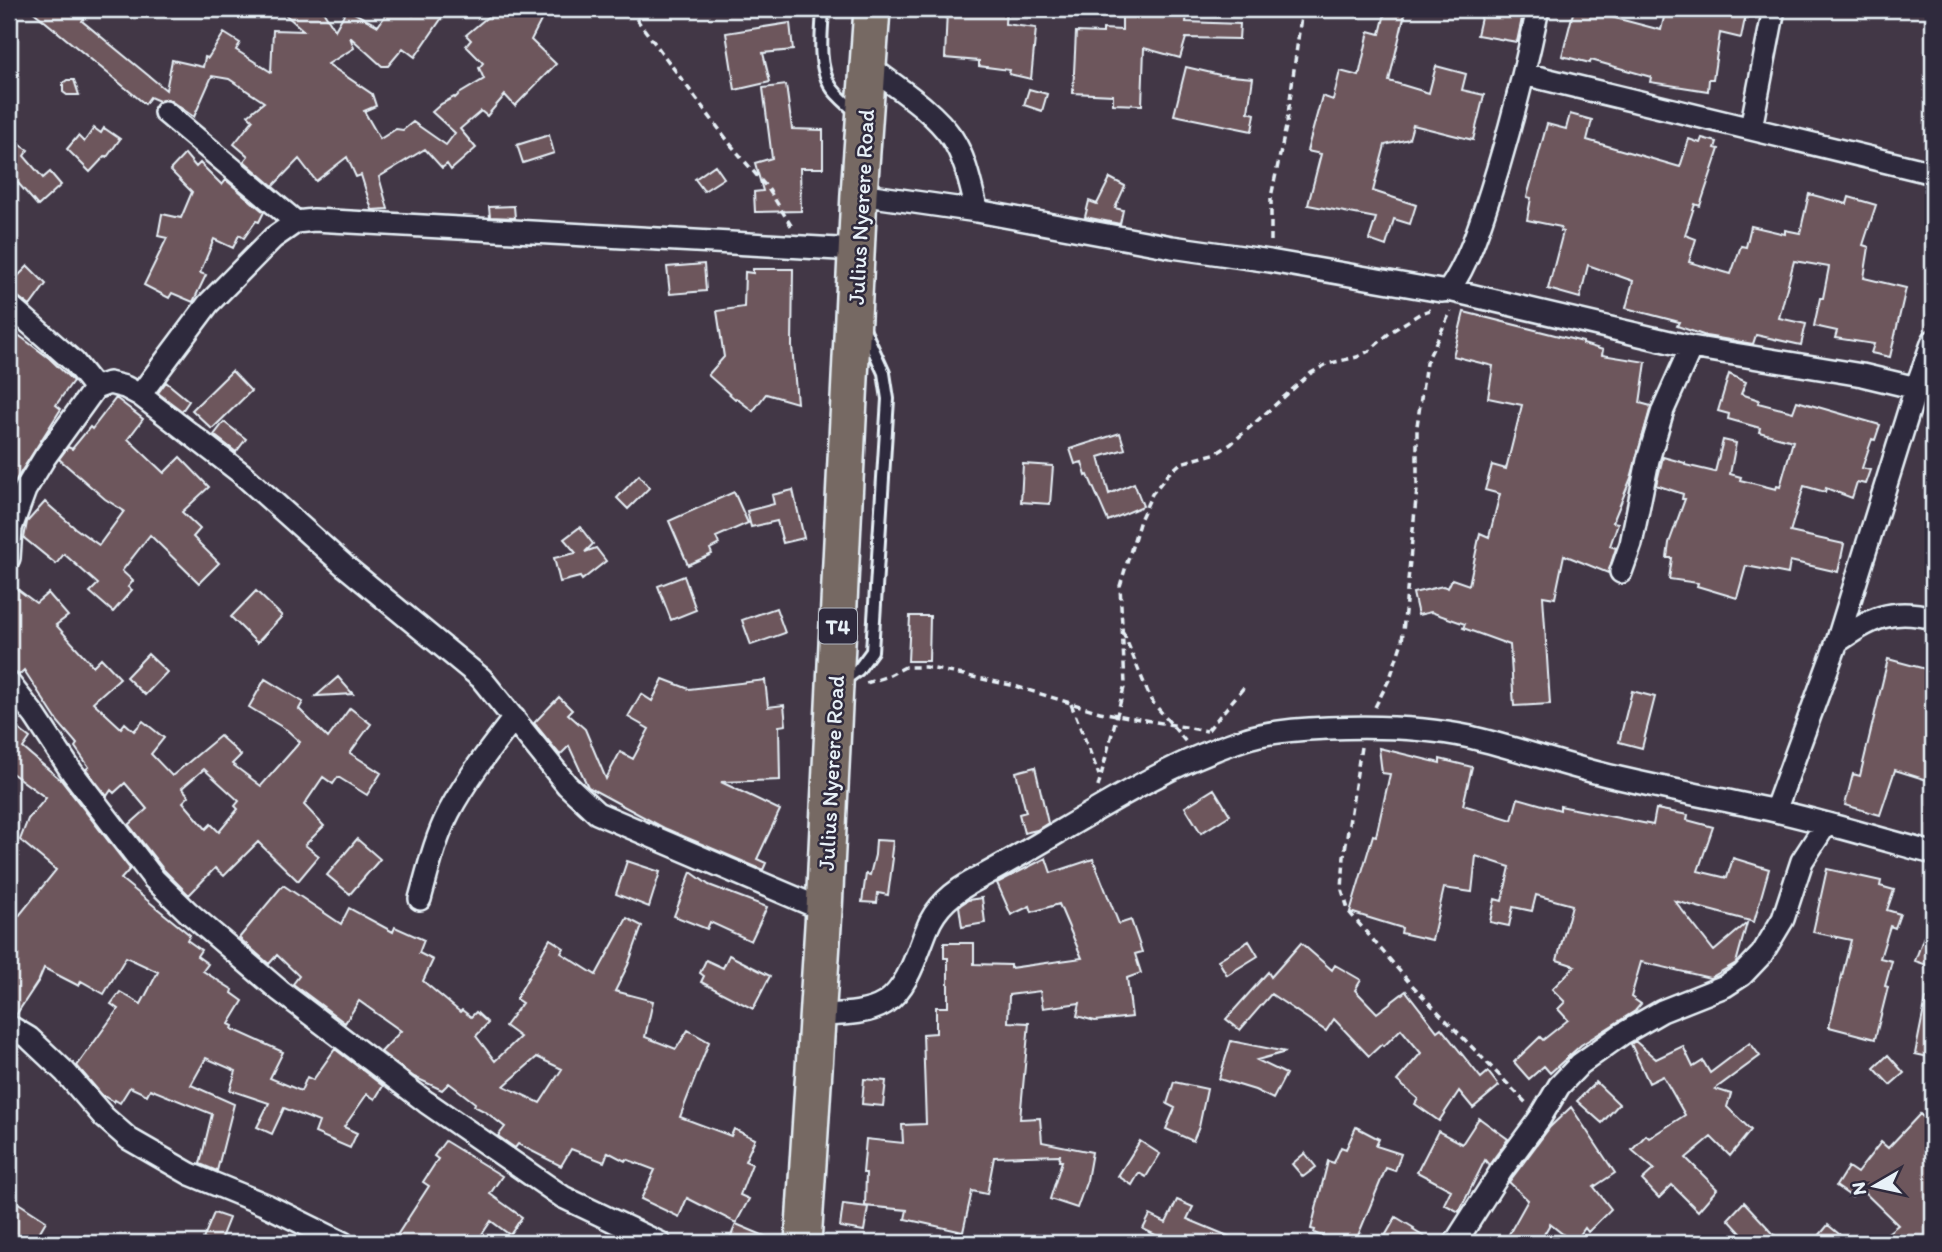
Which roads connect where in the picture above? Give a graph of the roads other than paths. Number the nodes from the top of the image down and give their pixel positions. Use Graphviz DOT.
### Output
graph roads {
  1 [pos="823,9"];
  2 [pos="872,9"];
  3 [pos="1538,9"];
  4 [pos="1774,9"];
  5 [pos="869,66"];
  6 [pos="1524,74"];
  7 [pos="165,112"];
  8 [pos="864,120"];
  9 [pos="1751,128"];
  10 [pos="1933,173"];
  11 [pos="859,194"];
  12 [pos="977,211"];
  13 [pos="296,222"];
  14 [pos="856,250"];
  15 [pos="1446,299"];
  16 [pos="9,305"];
  17 [pos="1933,341"];
  18 [pos="1691,347"];
  19 [pos="95,388"];
  20 [pos="1925,390"];
  21 [pos="141,396"];
  22 [pos="9,558"];
  23 [pos="1620,572"];
  24 [pos="1933,618"];
  25 [pos="1837,642"];
  26 [pos="9,683"];
  27 [pos="514,718"];
  28 [pos="1775,811"];
  29 [pos="1826,824"];
  30 [pos="1933,853"];
  31 [pos="420,899"];
  32 [pos="824,910"];
  33 [pos="818,1015"];
  34 [pos="9,1026"];
  35 [pos="343,1243"];
  36 [pos="660,1243"];
  37 [pos="803,1243"];
  38 [pos="1455,1243"];
  1 -- 8 [label="lane"];
  2 -- 5 [label="highway, Julius Nyerere Road / T4"];
  3 -- 6 [label="street"];
  4 -- 9 [label="street"];
  5 -- 8 [label="highway, Julius Nyerere Road / T4"];
  5 -- 12 [label="street"];
  6 -- 9 [label="street"];
  6 -- 15 [label="street"];
  7 -- 13 [label="street"];
  8 -- 11 [label="highway, Julius Nyerere Road / T4"];
  9 -- 10 [label="street"];
  11 -- 12 [label="street"];
  11 -- 14 [label="highway, Julius Nyerere Road / T4"];
  12 -- 15 [label="street"];
  13 -- 14 [label="street"];
  13 -- 21 [label="street"];
  14 -- 32 [label="highway, Julius Nyerere Road / T4"];
  15 -- 18 [label="street"];
  16 -- 19 [label="street"];
  17 -- 20 [label="street"];
  18 -- 20 [label="street"];
  18 -- 23 [label="street"];
  19 -- 21 [label="street"];
  19 -- 22 [label="street"];
  20 -- 25 [label="street"];
  21 -- 27 [label="street"];
  24 -- 25 [label="street"];
  25 -- 28 [label="street"];
  26 -- 36 [label="street"];
  27 -- 31 [label="street"];
  27 -- 32 [label="street"];
  28 -- 29 [label="street"];
  28 -- 33 [label="street"];
  29 -- 30 [label="street"];
  29 -- 38 [label="street"];
  32 -- 33 [label="highway, Julius Nyerere Road / T4"];
  33 -- 37 [label="highway, Julius Nyerere Road / T4"];
  34 -- 35 [label="street"];
}
